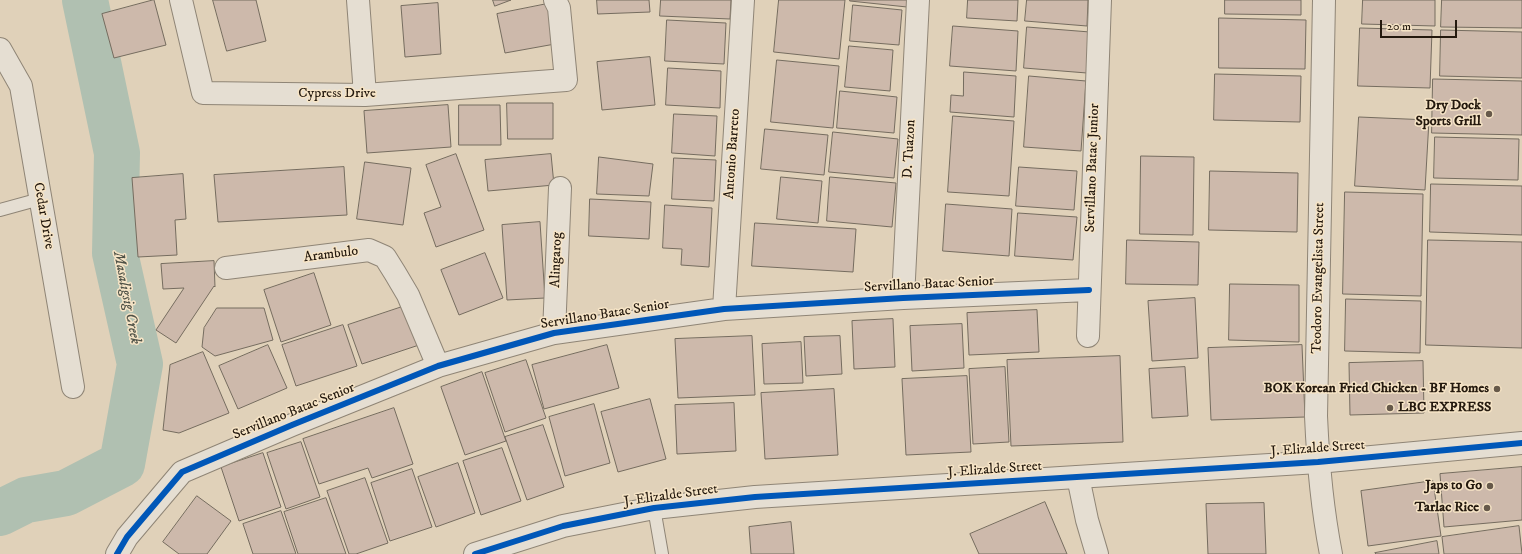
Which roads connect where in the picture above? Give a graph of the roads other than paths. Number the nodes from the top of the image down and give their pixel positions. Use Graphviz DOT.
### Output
graph roads {
  1 [pos="181,0"];
  2 [pos="358,0"];
  3 [pos="556,0"];
  4 [pos="743,0"];
  5 [pos="918,0"];
  6 [pos="1100,0"];
  7 [pos="1324,0"];
  8 [pos="0,49"];
  9 [pos="365,95"];
  10 [pos="560,188"];
  11 [pos="40,199"];
  12 [pos="0,210"];
  13 [pos="226,268"];
  14 [pos="1089,290"];
  15 [pos="903,298"];
  16 [pos="724,309"];
  17 [pos="554,333"];
  18 [pos="1088,336"];
  19 [pos="438,366"];
  20 [pos="73,387"];
  21 [pos="1522,443"];
  22 [pos="1318,462"];
  23 [pos="1078,477"];
  24 [pos="654,508"];
  25 [pos="117,554"];
  26 [pos="478,554"];
  27 [pos="662,554"];
  28 [pos="1097,554"];
  29 [pos="1331,554"];
  1 -- 9 [label="street, Cypress Drive"];
  2 -- 9 [label="street"];
  3 -- 9 [label="street, Cypress Drive"];
  4 -- 16 [label="street, Antonio Barreto"];
  5 -- 15 [label="street, D. Tuazon"];
  6 -- 14 [label="street, Servillano Batac Junior"];
  7 -- 22 [label="street, Teodoro Evangelista Street"];
  8 -- 11 [label="street, Cedar Drive"];
  10 -- 17 [label="street, Alingarog"];
  11 -- 12 [label="lane"];
  11 -- 20 [label="street, Cedar Drive"];
  13 -- 19 [label="street, Arambulo"];
  14 -- 15 [label="street, Servillano Batac Senior"];
  14 -- 18 [label="street, Servillano Batac Junior"];
  15 -- 16 [label="street, Servillano Batac Senior"];
  16 -- 17 [label="street, Servillano Batac Senior"];
  17 -- 19 [label="street, Servillano Batac Senior"];
  19 -- 25 [label="street, Servillano Batac Senior"];
  21 -- 22 [label="street, J. Elizalde Street"];
  22 -- 23 [label="street, J. Elizalde Street"];
  22 -- 29 [label="street, Teodoro Evangelista Street"];
  23 -- 24 [label="street, J. Elizalde Street"];
  23 -- 28 [label="street"];
  24 -- 26 [label="street, J. Elizalde Street"];
  24 -- 27 [label="lane"];
}
